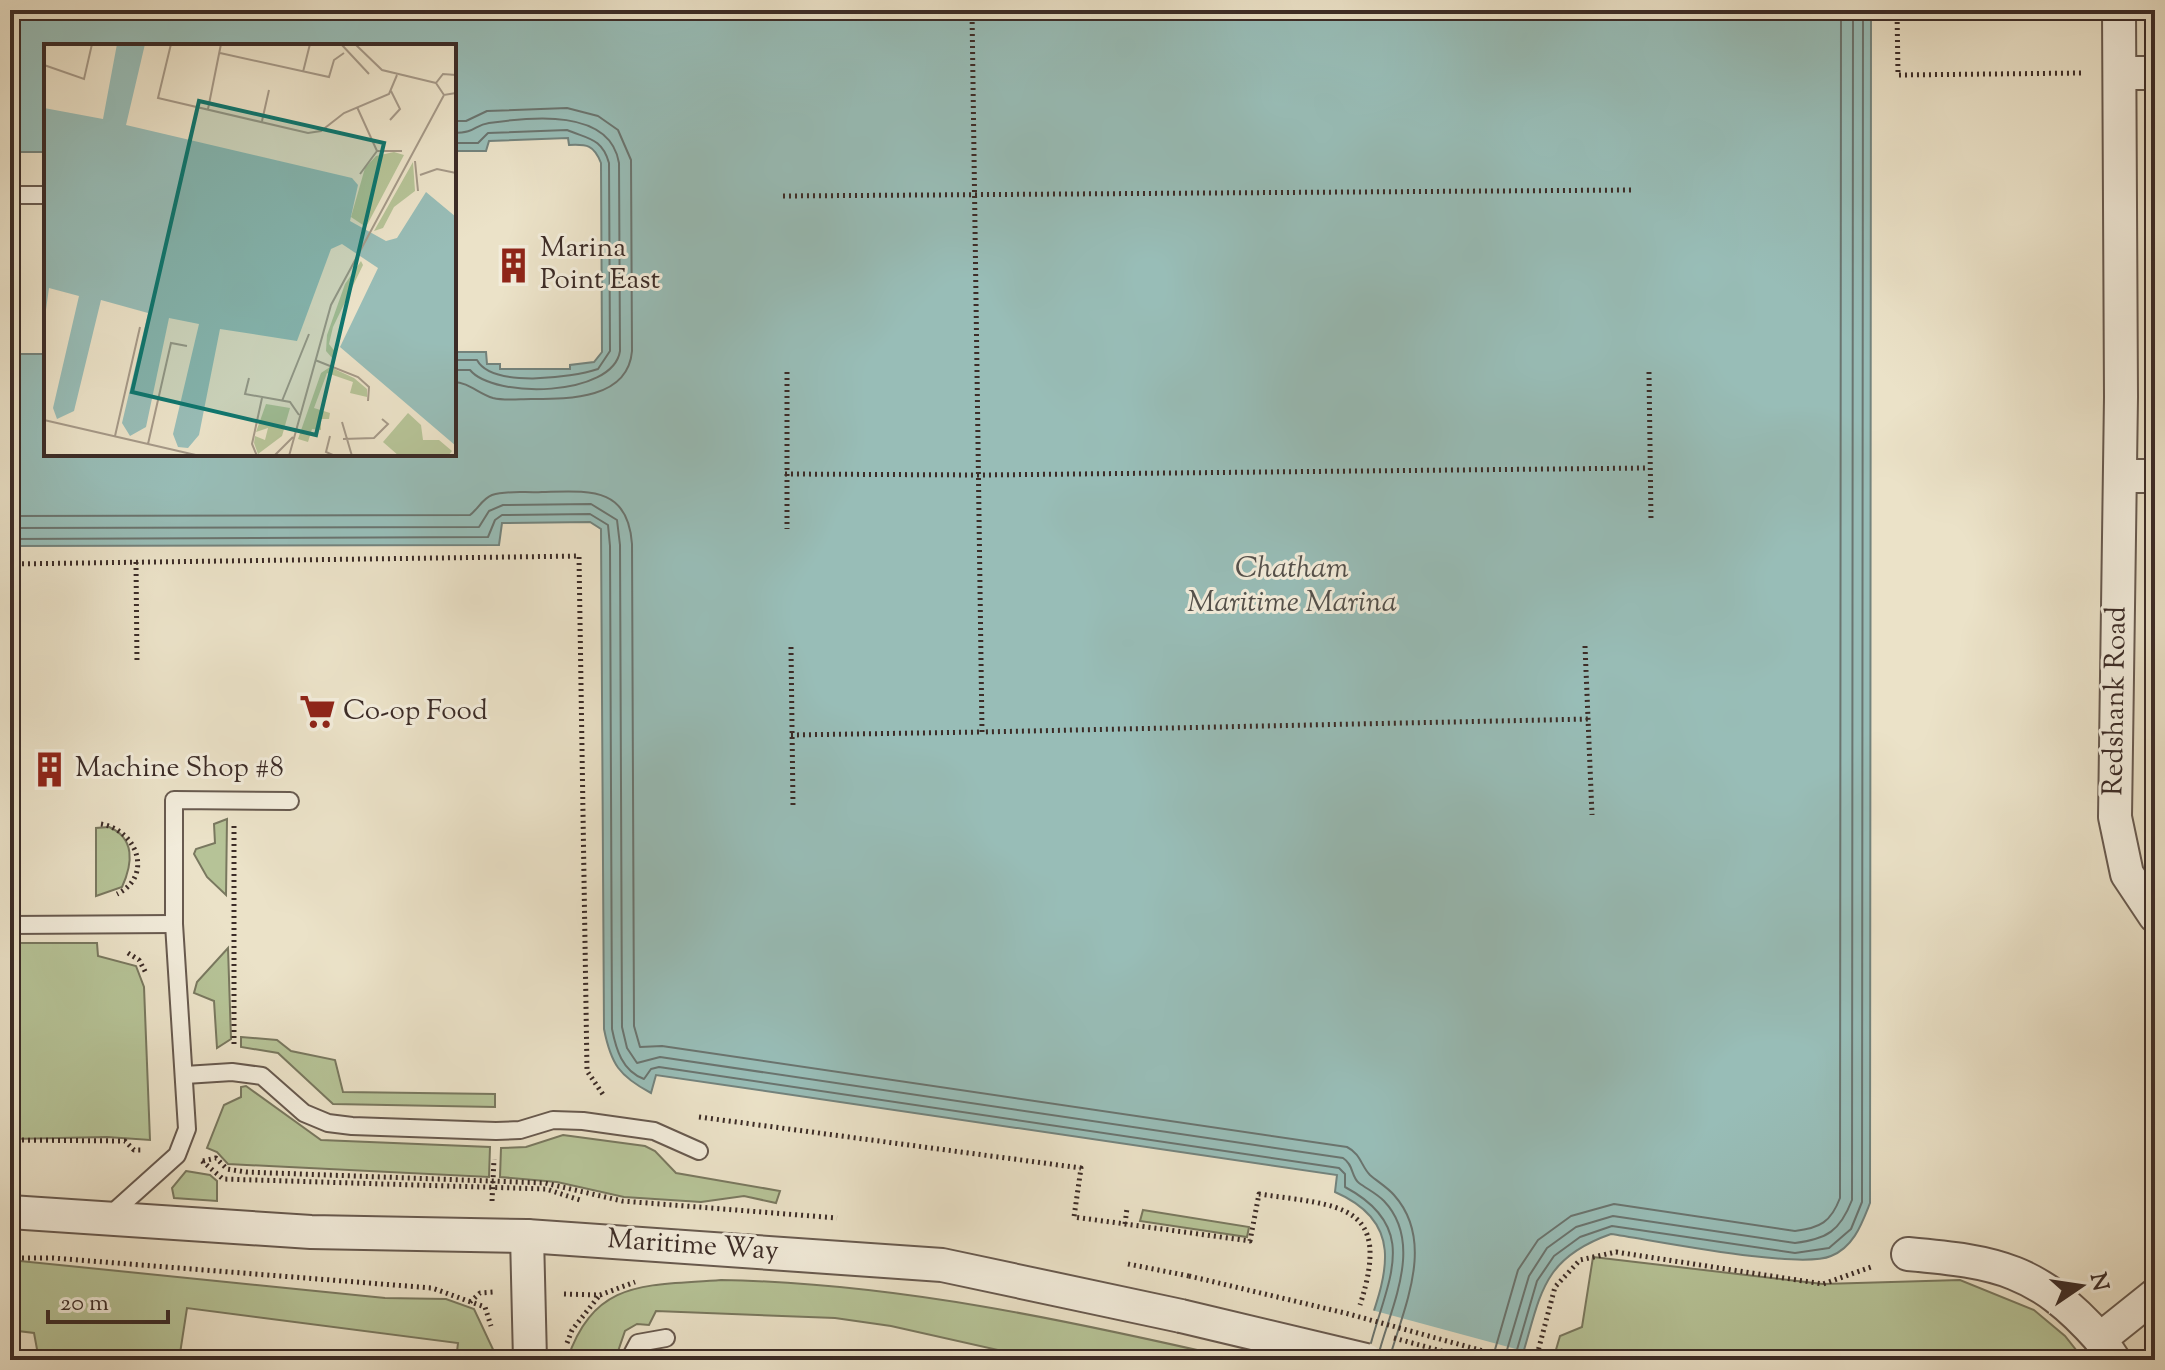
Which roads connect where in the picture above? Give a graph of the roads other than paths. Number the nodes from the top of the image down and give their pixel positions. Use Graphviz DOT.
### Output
graph roads {
  1 [pos="2119,10"];
  2 [pos="2120,73"];
  3 [pos="2155,73"];
  4 [pos="10,195"];
  5 [pos="44,195"];
  6 [pos="2120,476"];
  7 [pos="2155,476"];
  8 [pos="290,801"];
  9 [pos="2155,916"];
  10 [pos="174,924"];
  11 [pos="10,925"];
  12 [pos="185,1075"];
  13 [pos="699,1151"];
  14 [pos="10,1212"];
  15 [pos="104,1220"];
  16 [pos="527,1236"];
  17 [pos="1908,1254"];
  18 [pos="2155,1295"];
  19 [pos="666,1338"];
  20 [pos="2107,1349"];
  21 [pos="530,1360"];
  22 [pos="629,1360"];
  23 [pos="1366,1360"];
  1 -- 2 [label="street, Redshank Road"];
  2 -- 3 [label="street"];
  2 -- 6 [label="street, Redshank Road"];
  4 -- 5 [label="lane"];
  6 -- 7 [label="street"];
  6 -- 9 [label="street, Redshank Road"];
  8 -- 10 [label="lane"];
  10 -- 11 [label="lane"];
  10 -- 12 [label="lane"];
  12 -- 13 [label="lane"];
  12 -- 15 [label="lane"];
  14 -- 15 [label="street, Maritime Way"];
  15 -- 16 [label="street, Maritime Way"];
  16 -- 21 [label="street"];
  16 -- 23 [label="street, Maritime Way, bridge"];
  17 -- 20 [label="street"];
  18 -- 20 [label="street"];
  19 -- 22 [label="lane"];
}
